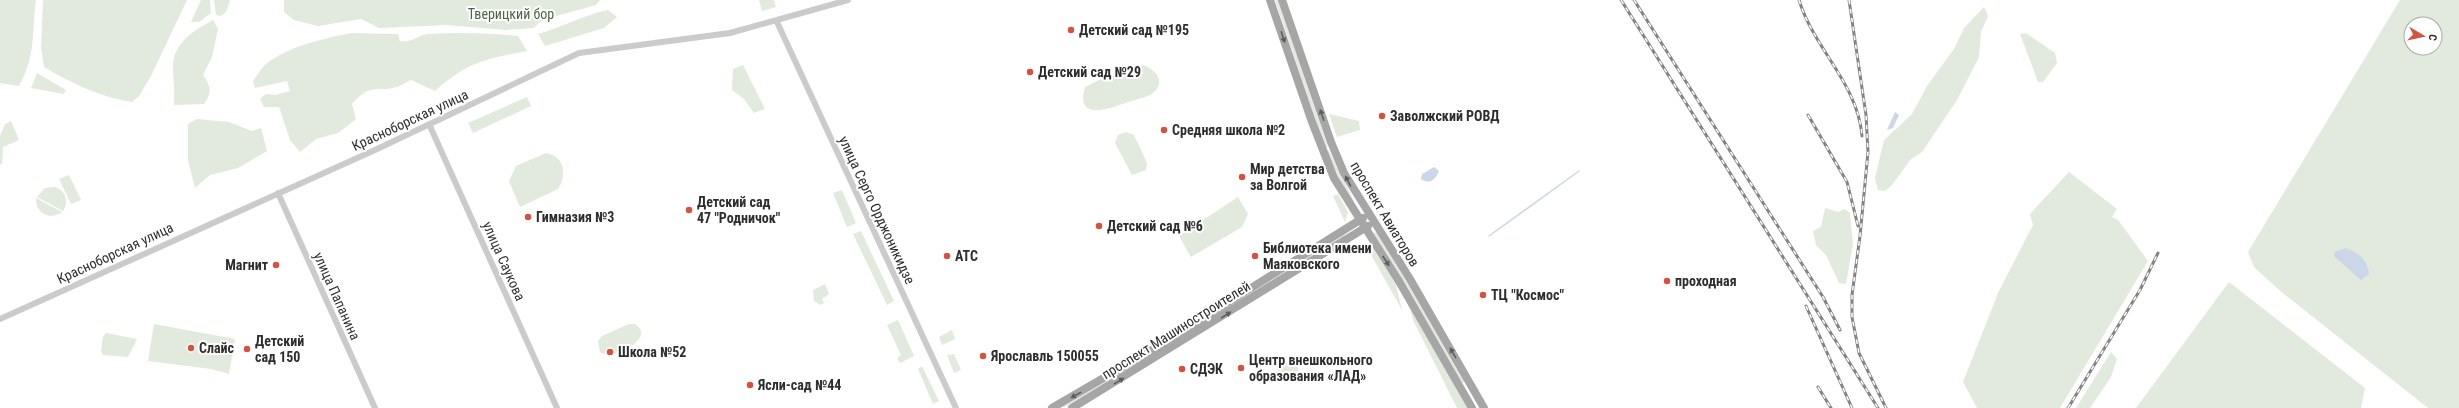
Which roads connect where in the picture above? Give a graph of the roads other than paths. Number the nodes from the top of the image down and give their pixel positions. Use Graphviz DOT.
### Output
graph roads {
  1 [pos="848,0"];
  2 [pos="1270,0"];
  3 [pos="1282,0"];
  4 [pos="777,22"];
  5 [pos="429,124"];
  6 [pos="278,193"];
  7 [pos="1369,214"];
  8 [pos="1360,220"];
  9 [pos="1374,223"];
  10 [pos="1365,228"];
  11 [pos="0,319"];
  12 [pos="375,408"];
  13 [pos="557,408"];
  14 [pos="956,408"];
  15 [pos="1052,408"];
  16 [pos="1072,408"];
  17 [pos="1472,408"];
  18 [pos="1484,408"];
  1 -- 4 [label="street, Красноборская улица"];
  2 -- 8 [label="main road, проспект Авиаторов, one-way"];
  7 -- 3 [label="main road, проспект Авиаторов, one-way"];
  4 -- 5 [label="street, Красноборская улица"];
  4 -- 14 [label="street, улица Серго Орджоникидзе"];
  5 -- 6 [label="street, Красноборская улица"];
  5 -- 13 [label="street, улица Саукова"];
  6 -- 11 [label="street, Красноборская улица"];
  6 -- 12 [label="street, улица Папанина"];
  7 -- 8 [label="main road, проспект Машиностроителей"];
  7 -- 9 [label="main road, проспект Авиаторов"];
  8 -- 10 [label="main road, проспект Авиаторов"];
  8 -- 15 [label="main road, проспект Машиностроителей, one-way"];
  9 -- 10 [label="main road, проспект Машиностроителей"];
  18 -- 9 [label="main road, проспект Авиаторов, one-way"];
  16 -- 10 [label="main road, проспект Машиностроителей, one-way"];
  10 -- 17 [label="main road, проспект Авиаторов, one-way"];
}
